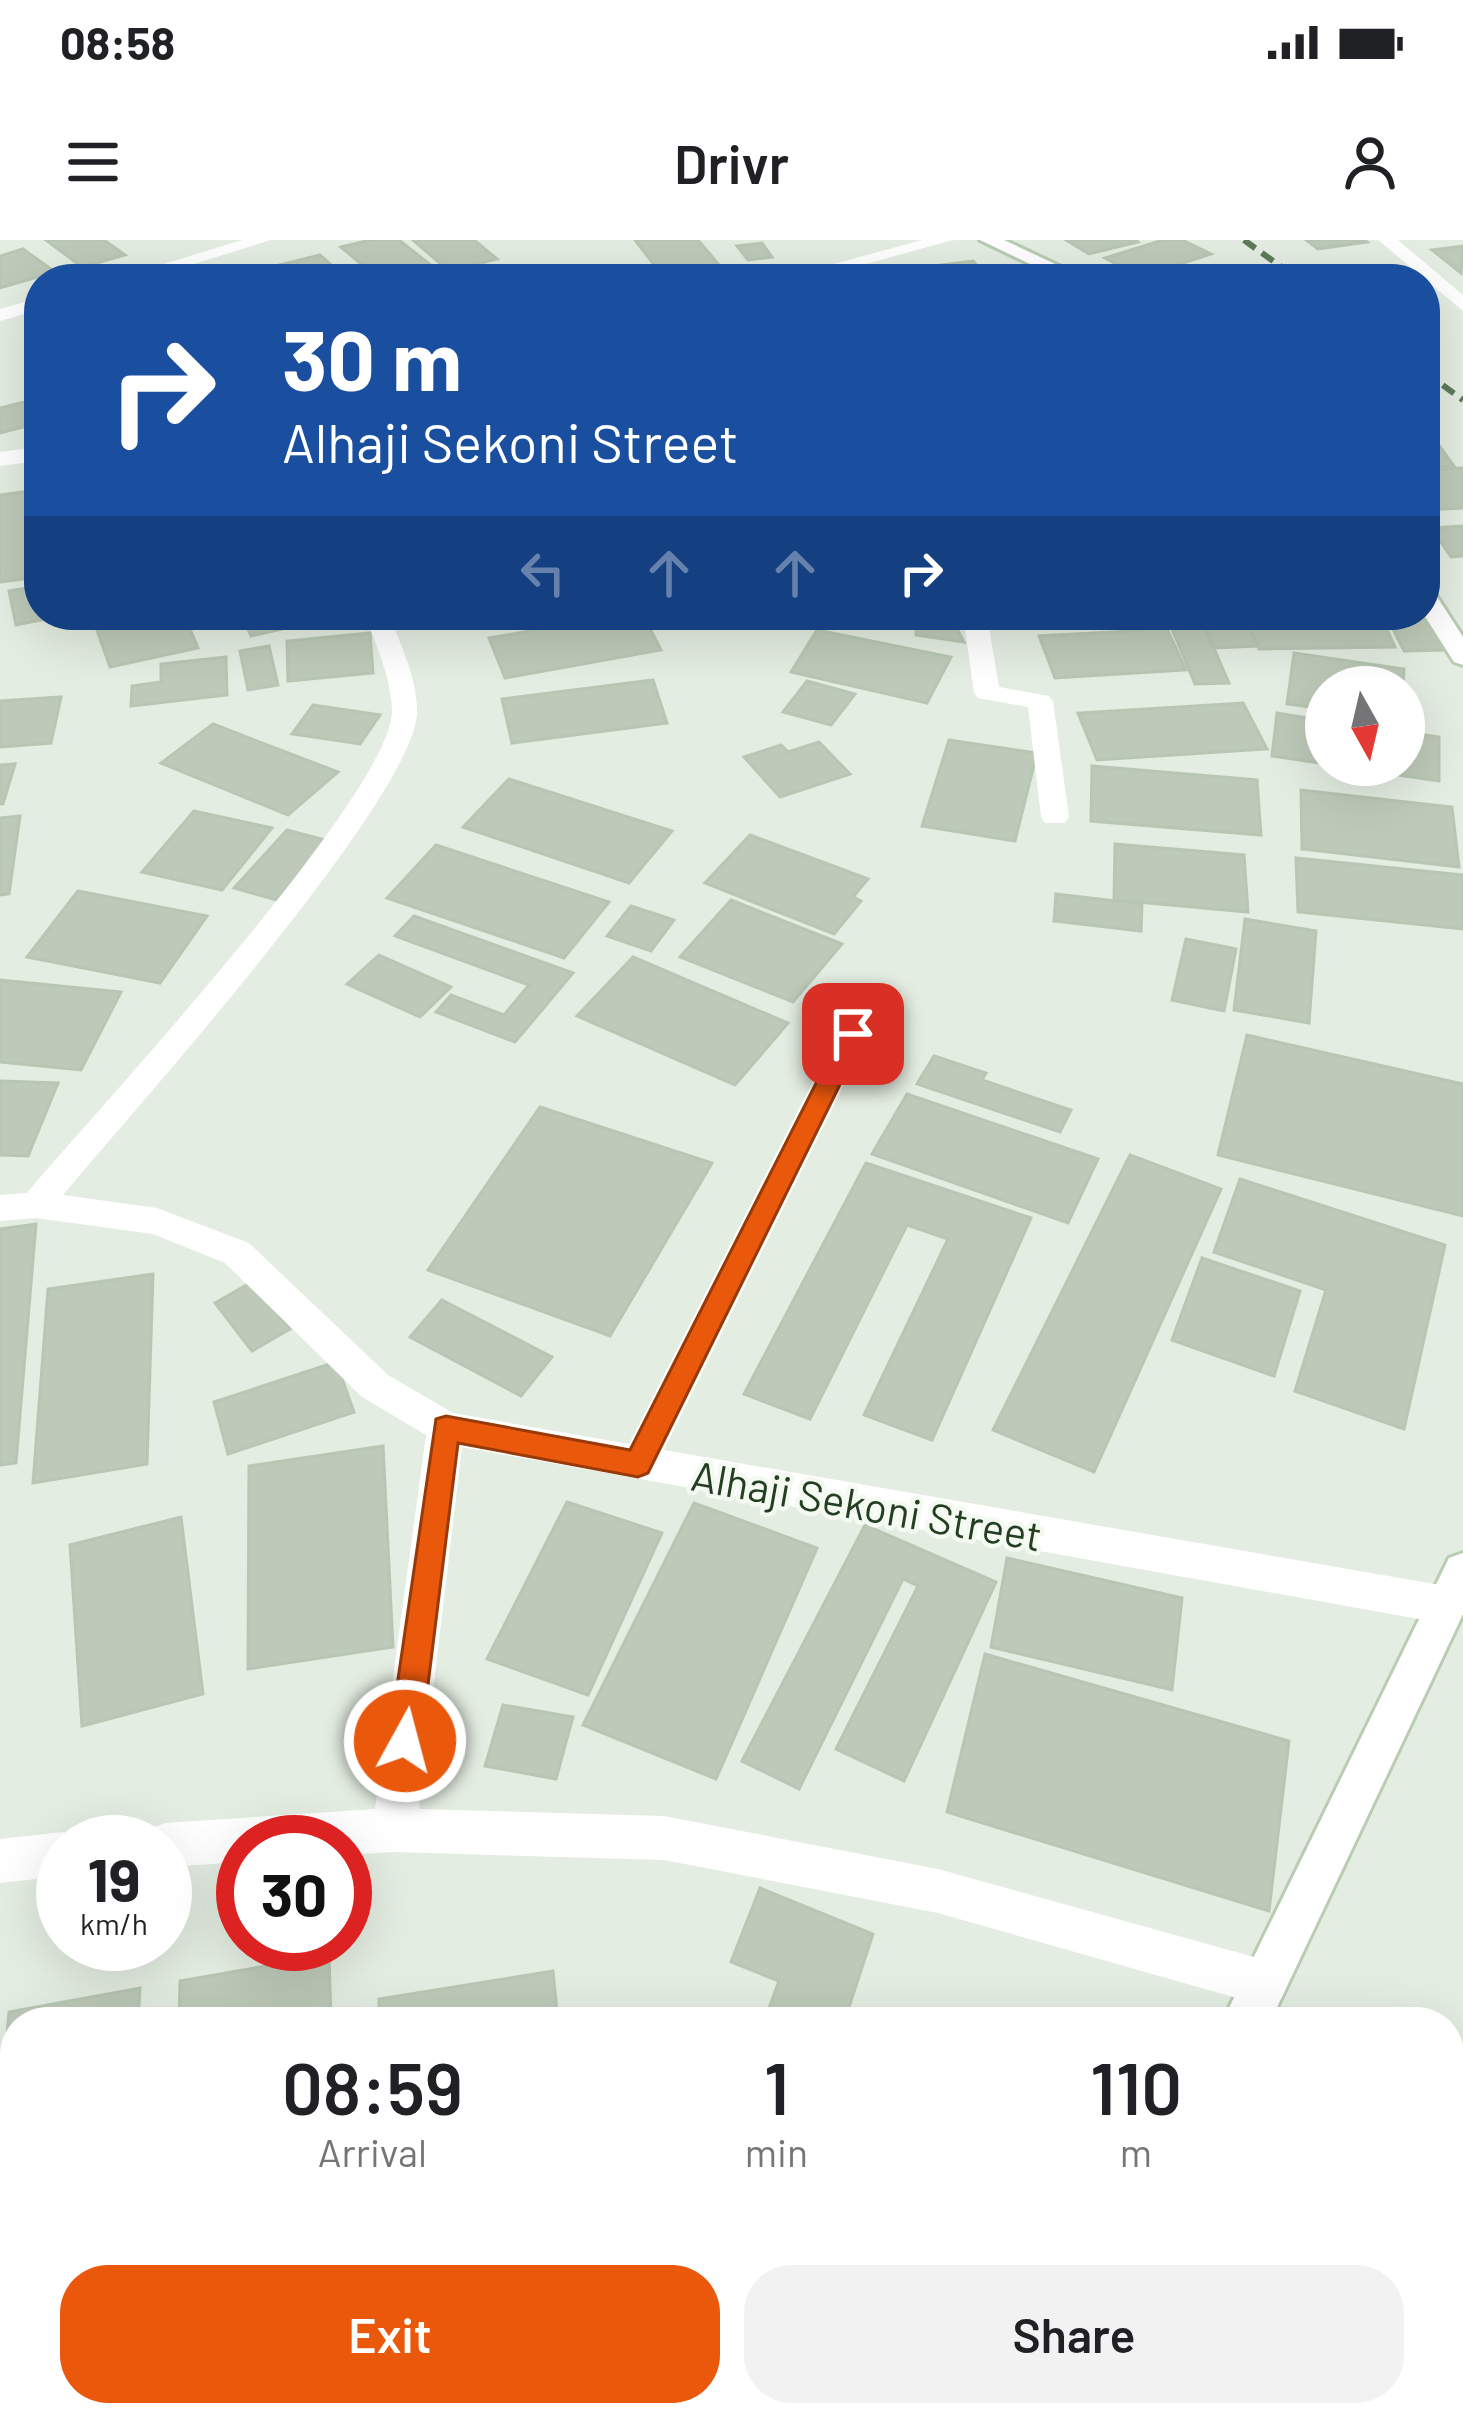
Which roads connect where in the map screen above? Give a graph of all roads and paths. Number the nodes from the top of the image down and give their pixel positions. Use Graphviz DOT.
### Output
graph roads {
  1 [pos="262,240"];
  2 [pos="944,240"];
  3 [pos="989,240"];
  4 [pos="1387,240"];
  5 [pos="180,264"];
  6 [pos="849,264"];
  7 [pos="1043,264"];
  8 [pos="1415,264"];
  9 [pos="1440,285"];
  10 [pos="1463,305"];
  11 [pos="1440,621"];
  12 [pos="382,630"];
  13 [pos="977,630"];
  14 [pos="1463,657"];
  15 [pos="1055,817"];
  16 [pos="853,1034"];
  17 [pos="18,1207"];
  18 [pos="446,1428"];
  19 [pos="638,1464"];
  20 [pos="1454,1588"];
  21 [pos="394,1830"];
  22 [pos="192,1843"];
  23 [pos="36,1857"];
  24 [pos="0,1861"];
  25 [pos="1256,2002"];
  1 -- 5 [label="street"];
  2 -- 6 [label="street"];
  3 -- 7 [label="street"];
  4 -- 8 [label="street"];
  9 -- 10 [label="street"];
  11 -- 14 [label="street"];
  12 -- 17 [label="street"];
  13 -- 15 [label="street"];
  16 -- 19 [label="street"];
  17 -- 18 [label="street, Alhaji Sekoni Street"];
  18 -- 19 [label="street, Alhaji Sekoni Street"];
  18 -- 21 [label="street"];
  19 -- 20 [label="street, Alhaji Sekoni Street"];
  20 -- 25 [label="street"];
  21 -- 22 [label="street"];
  21 -- 25 [label="street"];
  23 -- 24 [label="street"];
}
